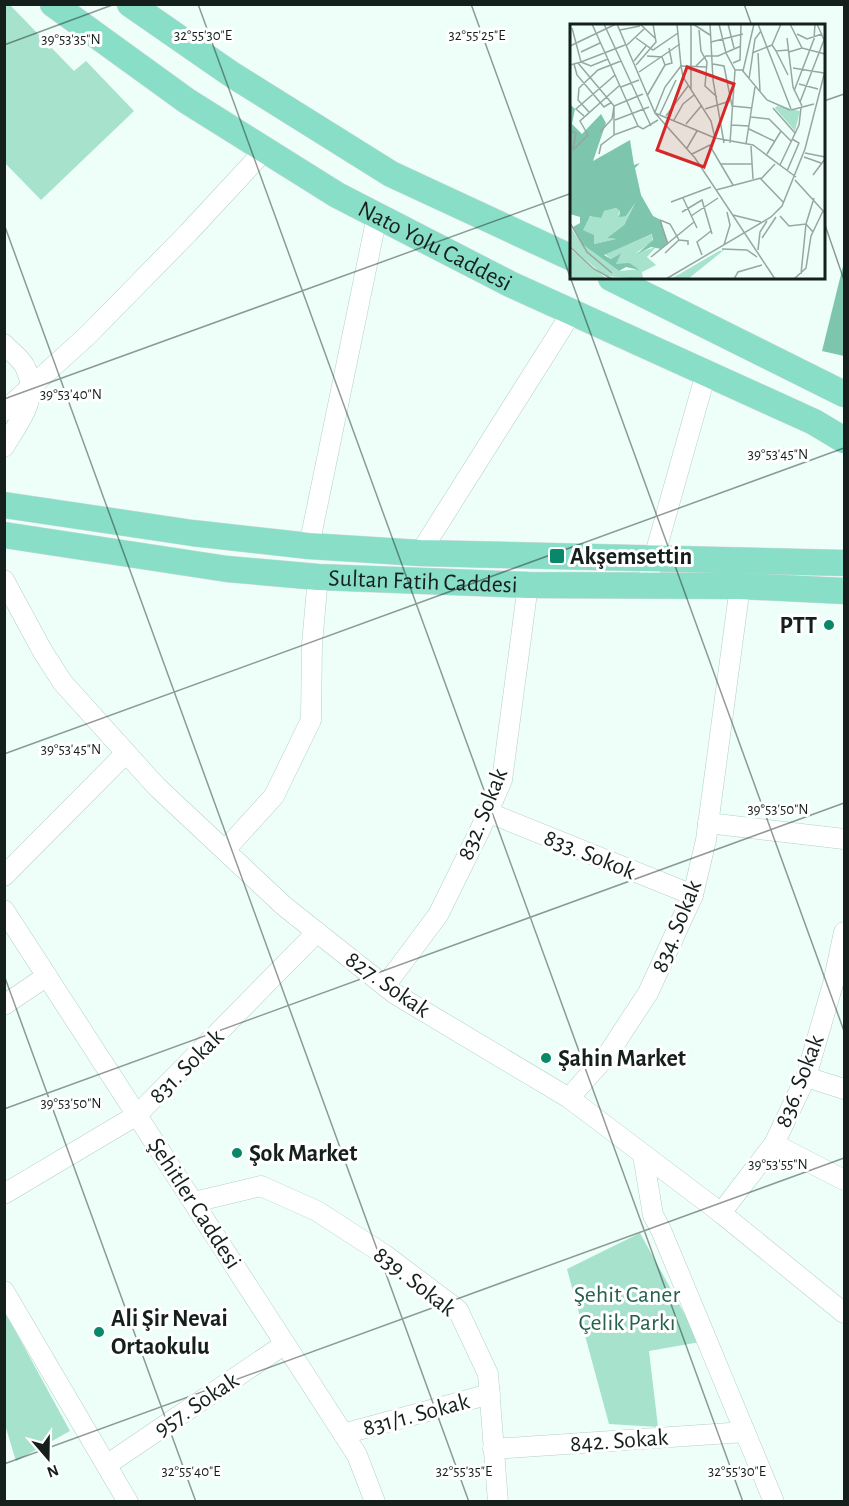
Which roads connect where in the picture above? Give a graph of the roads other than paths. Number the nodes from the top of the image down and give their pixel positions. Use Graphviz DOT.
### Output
graph roads {
  1 [pos="53,4"];
  2 [pos="130,4"];
  3 [pos="265,150"];
  4 [pos="376,216"];
  5 [pos="570,257"];
  6 [pos="613,279"];
  7 [pos="572,312"];
  8 [pos="4,345"];
  9 [pos="706,373"];
  10 [pos="30,387"];
  11 [pos="844,394"];
  12 [pos="4,411"];
  13 [pos="844,440"];
  14 [pos="4,447"];
  15 [pos="4,505"];
  16 [pos="4,535"];
  17 [pos="309,546"];
  18 [pos="420,553"];
  19 [pos="655,557"];
  20 [pos="844,563"];
  21 [pos="318,577"];
  22 [pos="4,580"];
  23 [pos="528,585"];
  24 [pos="646,586"];
  25 [pos="740,586"];
  26 [pos="844,591"];
  27 [pos="126,753"];
  28 [pos="487,812"];
  29 [pos="708,823"];
  30 [pos="844,839"];
  31 [pos="225,850"];
  32 [pos="4,876"];
  33 [pos="693,895"];
  34 [pos="4,910"];
  35 [pos="317,932"];
  36 [pos="844,932"];
  37 [pos="47,976"];
  38 [pos="385,986"];
  39 [pos="4,1005"];
  40 [pos="806,1077"];
  41 [pos="844,1089"];
  42 [pos="569,1098"];
  43 [pos="137,1115"];
  44 [pos="774,1144"];
  45 [pos="643,1155"];
  46 [pos="844,1180"];
  47 [pos="4,1194"];
  48 [pos="194,1202"];
  49 [pos="721,1213"];
  50 [pos="4,1291"];
  51 [pos="844,1313"];
  52 [pos="285,1344"];
  53 [pos="490,1394"];
  54 [pos="745,1432"];
  55 [pos="343,1434"];
  56 [pos="493,1449"];
  57 [pos="108,1464"];
  58 [pos="128,1502"];
  59 [pos="375,1502"];
  60 [pos="498,1502"];
  61 [pos="774,1502"];
  1 -- 3 [label="main road, Nato Yolu Caddesi"];
  2 -- 5 [label="main road, Nato Yolu Caddesi"];
  3 -- 4 [label="main road, Nato Yolu Caddesi"];
  3 -- 10 [label="street"];
  4 -- 7 [label="main road, Nato Yolu Caddesi"];
  4 -- 17 [label="street"];
  6 -- 11 [label="main road"];
  7 -- 9 [label="main road, Nato Yolu Caddesi"];
  7 -- 18 [label="street"];
  8 -- 10 [label="street"];
  9 -- 13 [label="main road, Nato Yolu Caddesi"];
  9 -- 19 [label="street"];
  10 -- 12 [label="street"];
  10 -- 14 [label="street"];
  15 -- 17 [label="main road, Sultan Fatih Caddesi"];
  16 -- 21 [label="main road, Sultan Fatih Caddesi"];
  17 -- 18 [label="main road, Sultan Fatih Caddesi"];
  18 -- 19 [label="main road, Sultan Fatih Caddesi"];
  19 -- 20 [label="main road, Sultan Fatih Caddesi"];
  19 -- 24 [label="street"];
  21 -- 23 [label="main road, Sultan Fatih Caddesi"];
  21 -- 31 [label="street"];
  22 -- 27 [label="street, 827. Sokak"];
  23 -- 24 [label="main road, Sultan Fatih Caddesi"];
  23 -- 28 [label="street, 832. Sokak"];
  24 -- 25 [label="main road, Sultan Fatih Caddesi"];
  25 -- 26 [label="main road, Sultan Fatih Caddesi"];
  25 -- 29 [label="street, 834. Sokak"];
  27 -- 31 [label="street, 827. Sokak"];
  27 -- 32 [label="street"];
  28 -- 33 [label="street, 833. Sokok"];
  28 -- 38 [label="street, 832. Sokak"];
  29 -- 30 [label="street"];
  29 -- 33 [label="street, 834. Sokak"];
  31 -- 35 [label="street, 827. Sokak"];
  33 -- 42 [label="street, 834. Sokak"];
  34 -- 37 [label="street, Şehitler Caddesi"];
  35 -- 38 [label="street, 827. Sokak"];
  35 -- 43 [label="street, 831. Sokak"];
  36 -- 40 [label="street, 836. Sokak"];
  37 -- 39 [label="street"];
  37 -- 43 [label="street, Şehitler Caddesi"];
  38 -- 42 [label="street, 827. Sokak"];
  40 -- 41 [label="street"];
  40 -- 44 [label="street, 836. Sokak"];
  42 -- 45 [label="street, 827. Sokak"];
  43 -- 47 [label="street, 831. Sokak"];
  43 -- 48 [label="street, Şehitler Caddesi"];
  44 -- 46 [label="street"];
  44 -- 49 [label="street, 836. Sokak"];
  45 -- 49 [label="street, 827. Sokak"];
  45 -- 54 [label="street"];
  48 -- 52 [label="street, Şehitler Caddesi"];
  48 -- 53 [label="street, 839. Sokak"];
  49 -- 51 [label="street, 827. Sokak"];
  50 -- 57 [label="street"];
  52 -- 55 [label="street, Şehitler Caddesi"];
  52 -- 57 [label="street, 957. Sokak"];
  53 -- 55 [label="street, 831/1. Sokak"];
  53 -- 56 [label="street, 839. Sokak"];
  54 -- 56 [label="street, 842. Sokak"];
  54 -- 61 [label="street"];
  55 -- 59 [label="street, Şehitler Caddesi"];
  56 -- 60 [label="street, 839. Sokak"];
  57 -- 58 [label="street"];
}
